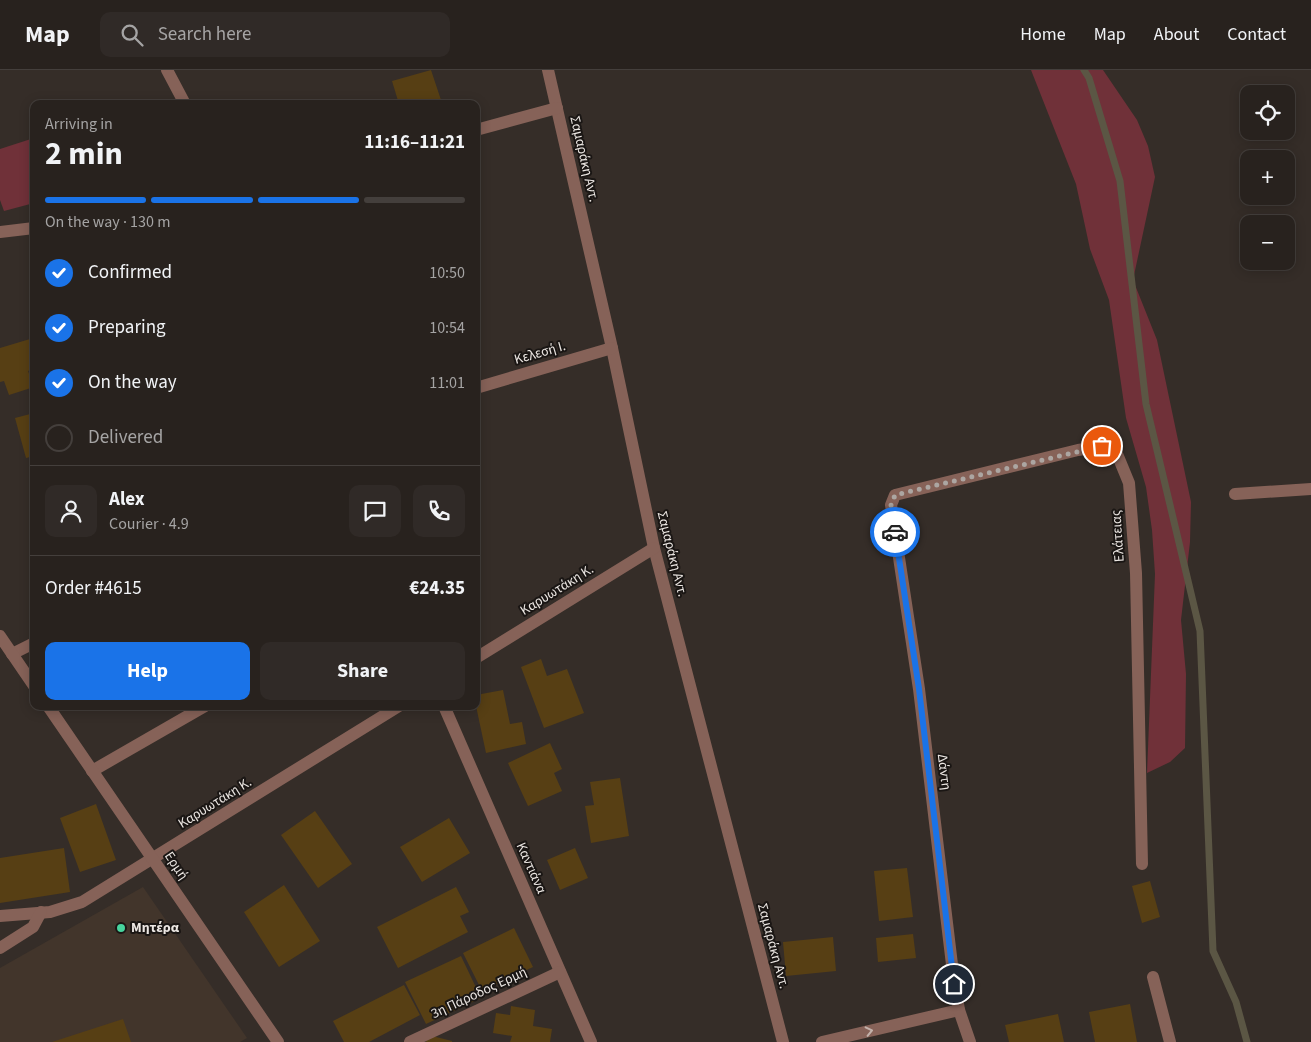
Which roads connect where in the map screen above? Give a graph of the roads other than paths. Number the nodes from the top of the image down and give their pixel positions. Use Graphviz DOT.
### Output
graph roads {
  1 [pos="168,70"];
  2 [pos="548,70"];
  3 [pos="183,100"];
  4 [pos="557,108"];
  5 [pos="480,129"];
  6 [pos="30,228"];
  7 [pos="0,232"];
  8 [pos="612,348"];
  9 [pos="480,387"];
  10 [pos="1311,488"];
  11 [pos="1235,494"];
  12 [pos="891,505"];
  13 [pos="654,548"];
  14 [pos="0,636"];
  15 [pos="30,646"];
  16 [pos="12,654"];
  17 [pos="480,656"];
  18 [pos="30,680"];
  19 [pos="51,710"];
  20 [pos="198,710"];
  21 [pos="393,710"];
  22 [pos="446,710"];
  23 [pos="92,771"];
  24 [pos="153,859"];
  25 [pos="1142,864"];
  26 [pos="41,912"];
  27 [pos="0,916"];
  28 [pos="0,948"];
  29 [pos="560,972"];
  30 [pos="1153,977"];
  31 [pos="959,1010"];
  32 [pos="277,1042"];
  33 [pos="410,1042"];
  34 [pos="591,1042"];
  35 [pos="783,1042"];
  36 [pos="822,1042"];
  37 [pos="970,1042"];
  38 [pos="1170,1042"];
  1 -- 3 [label="street"];
  2 -- 4 [label="street, Σαμαράκη Αντ."];
  4 -- 5 [label="street"];
  4 -- 8 [label="street, Σαμαράκη Αντ."];
  6 -- 7 [label="street"];
  8 -- 9 [label="street, Κελεσή Ι."];
  8 -- 13 [label="street, Σαμαράκη Αντ."];
  10 -- 11 [label="street"];
  12 -- 25 [label="street, Ελάτειας"];
  12 -- 31 [label="street, Δάντη"];
  13 -- 17 [label="street, Καρυωτάκη Κ."];
  13 -- 35 [label="street, Σαμαράκη Αντ."];
  14 -- 16 [label="street"];
  15 -- 16 [label="street"];
  16 -- 18 [label="street"];
  19 -- 23 [label="street, Ερμή"];
  20 -- 23 [label="street"];
  21 -- 24 [label="street, Καρυωτάκη Κ."];
  22 -- 29 [label="street, Καντιάνα"];
  23 -- 24 [label="street, Ερμή"];
  24 -- 26 [label="street, Καρυωτάκη Κ."];
  24 -- 32 [label="street, Ερμή"];
  26 -- 27 [label="street, Καρυωτάκη Κ."];
  26 -- 28 [label="street"];
  29 -- 33 [label="street, 3η Πάροδος Ερμή"];
  29 -- 34 [label="street, Καντιάνα"];
  30 -- 38 [label="street"];
  36 -- 31 [label="street, one-way"];
  31 -- 37 [label="street, Δάντη"];
}
